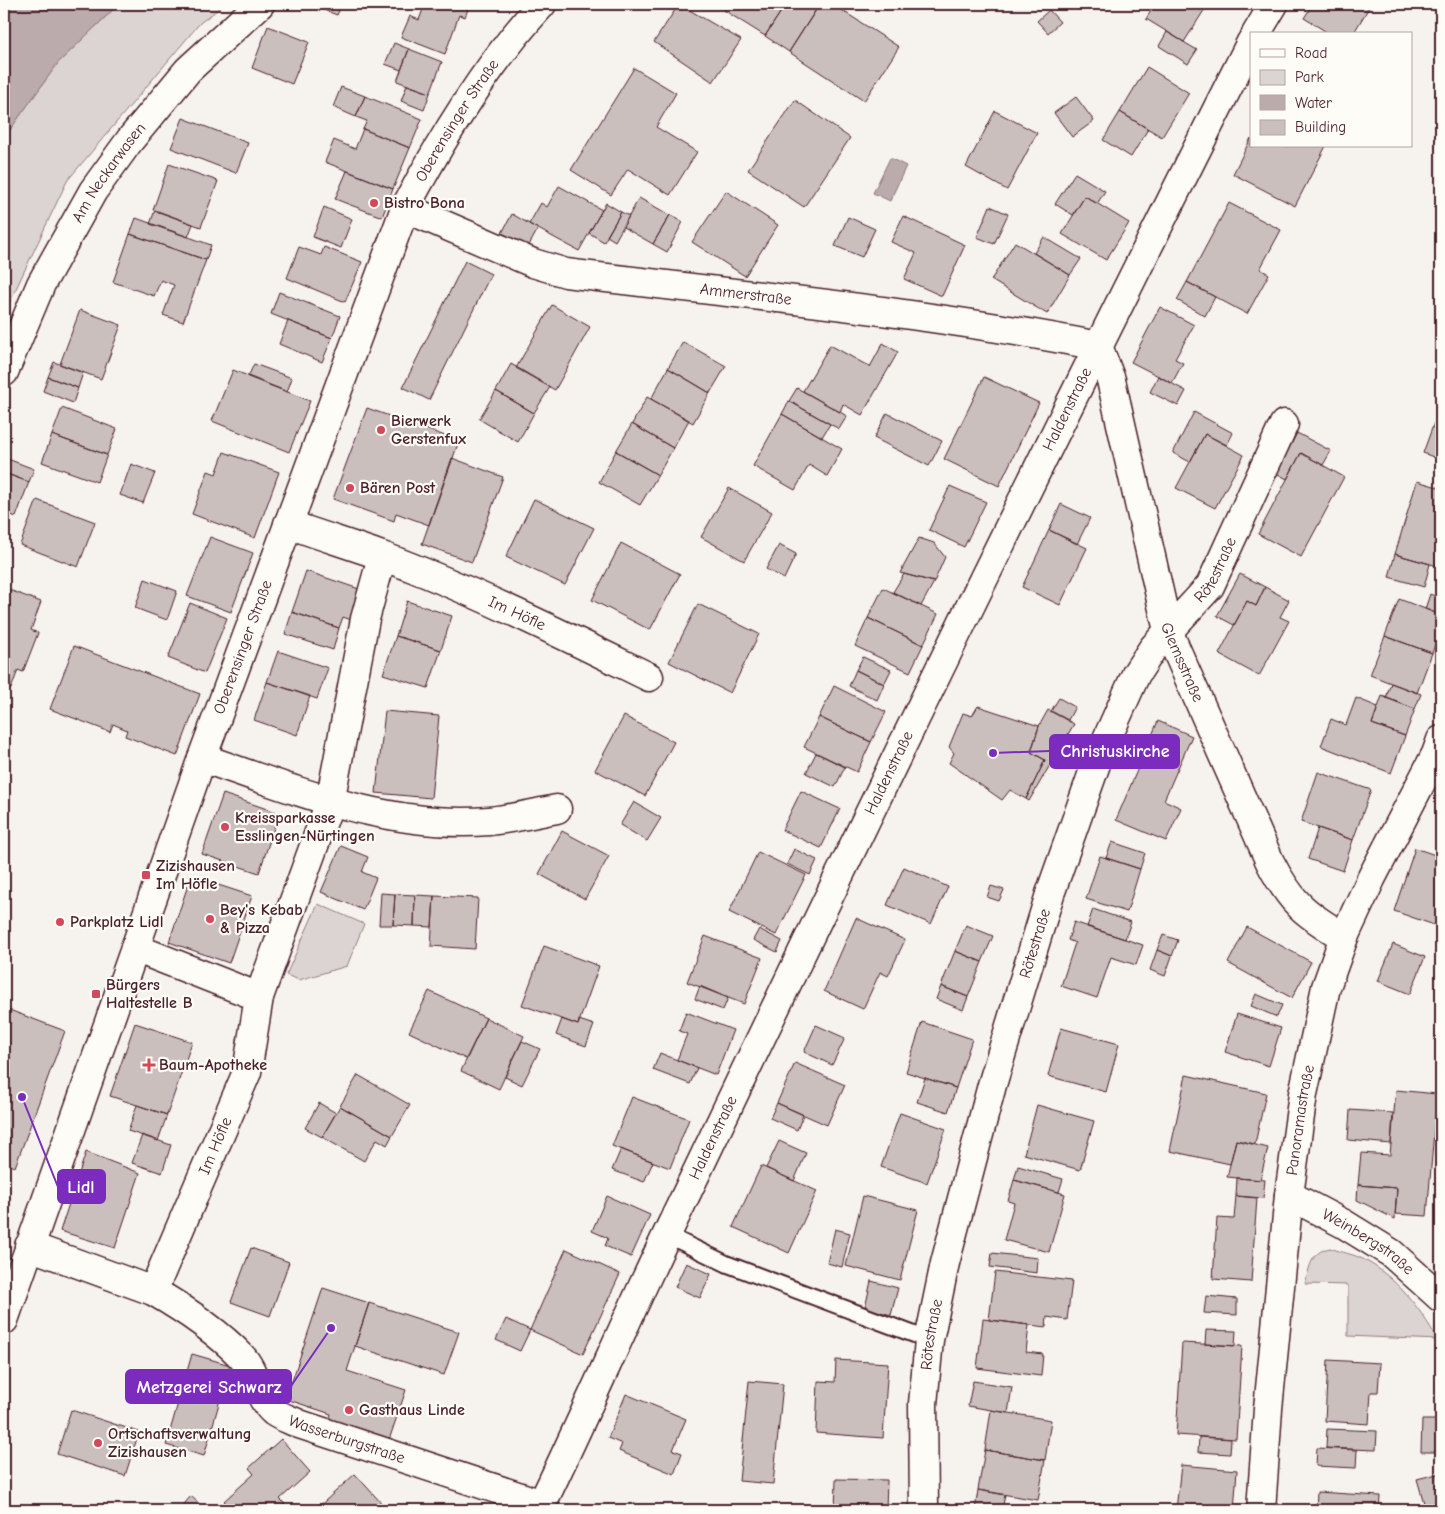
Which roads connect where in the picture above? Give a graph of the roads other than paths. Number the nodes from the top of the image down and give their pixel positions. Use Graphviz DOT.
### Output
graph roads {
  1 [pos="260,4"];
  2 [pos="542,4"];
  3 [pos="1274,4"];
  4 [pos="1257,32"];
  5 [pos="1250,44"];
  6 [pos="405,208"];
  7 [pos="1098,346"];
  8 [pos="4,372"];
  9 [pos="1284,424"];
  10 [pos="288,524"];
  11 [pos="382,557"];
  12 [pos="1168,631"];
  13 [pos="648,677"];
  14 [pos="1440,750"];
  15 [pos="202,758"];
  16 [pos="330,802"];
  17 [pos="557,809"];
  18 [pos="1344,937"];
  19 [pos="135,948"];
  20 [pos="259,997"];
  21 [pos="1289,1195"];
  22 [pos="667,1234"];
  23 [pos="29,1246"];
  24 [pos="153,1291"];
  25 [pos="1441,1298"];
  26 [pos="4,1320"];
  27 [pos="929,1340"];
  28 [pos="541,1507"];
  29 [pos="924,1510"];
  30 [pos="1261,1510"];
  1 -- 8 [label="street, Am Neckarwasen"];
  2 -- 6 [label="street, Oberensinger Straße"];
  3 -- 4 [label="street"];
  5 -- 7 [label="street, Haldenstraße"];
  6 -- 7 [label="street, Ammerstraße"];
  6 -- 10 [label="street, Oberensinger Straße"];
  7 -- 12 [label="street, Glemsstraße"];
  7 -- 22 [label="street, Haldenstraße"];
  9 -- 12 [label="street, Rötestraße"];
  10 -- 11 [label="street, Im Höfle"];
  10 -- 15 [label="street, Oberensinger Straße"];
  11 -- 13 [label="street, Im Höfle"];
  11 -- 16 [label="street, Im Höfle"];
  12 -- 18 [label="street, Glemsstraße"];
  12 -- 27 [label="street, Rötestraße"];
  14 -- 18 [label="street, Panoramastraße"];
  15 -- 16 [label="street"];
  15 -- 19 [label="street, Oberensinger Straße"];
  16 -- 17 [label="street"];
  16 -- 20 [label="street, Im Höfle"];
  18 -- 21 [label="street, Panoramastraße"];
  19 -- 20 [label="street"];
  19 -- 23 [label="street, Oberensinger Straße"];
  20 -- 24 [label="street, Im Höfle"];
  21 -- 25 [label="street, Weinbergstraße"];
  21 -- 30 [label="street, Panoramastraße"];
  22 -- 27 [label="lane"];
  22 -- 28 [label="street, Haldenstraße"];
  23 -- 24 [label="street, Wasserburgstraße"];
  23 -- 26 [label="street, Oberensinger Straße"];
  24 -- 28 [label="street, Wasserburgstraße"];
  27 -- 29 [label="street, Rötestraße"];
}
